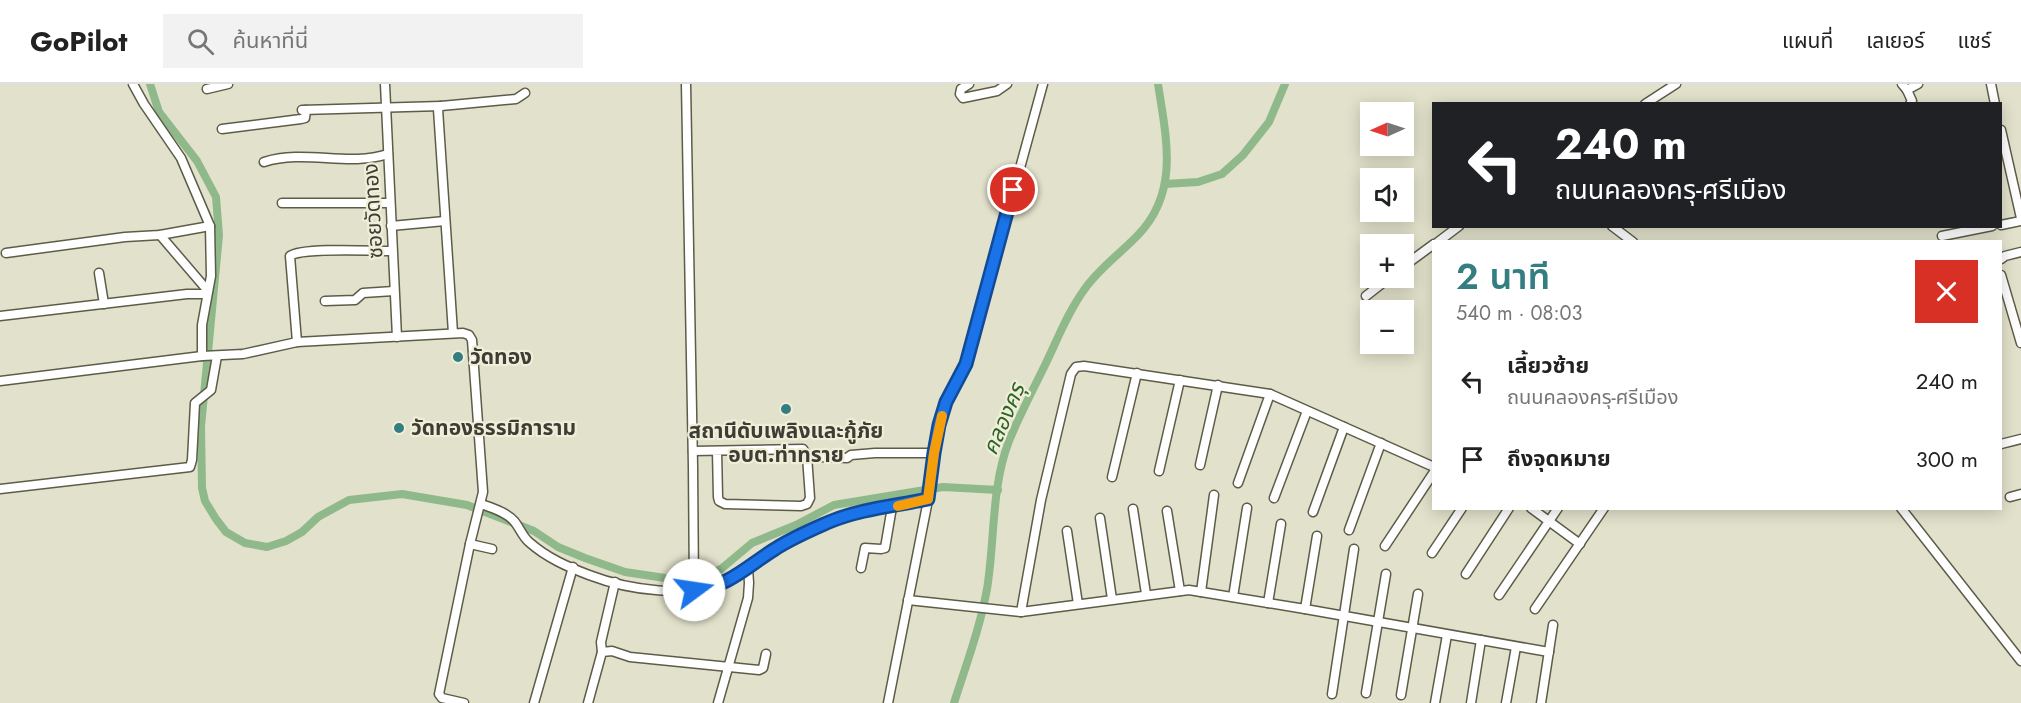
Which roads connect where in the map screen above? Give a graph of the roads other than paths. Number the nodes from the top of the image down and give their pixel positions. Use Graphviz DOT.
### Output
graph roads {
  1 [pos="133,84"];
  2 [pos="228,84"];
  3 [pos="385,84"];
  4 [pos="686,84"];
  5 [pos="969,84"];
  6 [pos="1007,84"];
  7 [pos="1043,84"];
  8 [pos="1676,84"];
  9 [pos="1918,84"];
  10 [pos="1991,84"];
  11 [pos="1904,87"];
  12 [pos="207,89"];
  13 [pos="525,93"];
  14 [pos="1648,102"];
  15 [pos="1911,102"];
  16 [pos="1995,102"];
  17 [pos="441,106"];
  18 [pos="386,108"];
  19 [pos="222,129"];
  20 [pos="2002,138"];
  21 [pos="388,154"];
  22 [pos="2004,155"];
  23 [pos="264,162"];
  24 [pos="282,203"];
  25 [pos="390,203"];
  26 [pos="2021,219"];
  27 [pos="445,221"];
  28 [pos="2002,225"];
  29 [pos="210,226"];
  30 [pos="391,226"];
  31 [pos="1456,228"];
  32 [pos="1615,228"];
  33 [pos="1982,228"];
  34 [pos="160,235"];
  35 [pos="1942,236"];
  36 [pos="1441,240"];
  37 [pos="1630,240"];
  38 [pos="1432,245"];
  39 [pos="393,251"];
  40 [pos="2021,252"];
  41 [pos="6,254"];
  42 [pos="2002,258"];
  43 [pos="1414,259"];
  44 [pos="99,273"];
  45 [pos="1376,288"];
  46 [pos="394,291"];
  47 [pos="207,292"];
  48 [pos="2003,295"];
  49 [pos="1366,296"];
  50 [pos="325,301"];
  51 [pos="104,304"];
  52 [pos="0,316"];
  53 [pos="453,333"];
  54 [pos="397,337"];
  55 [pos="297,342"];
  56 [pos="2021,342"];
  57 [pos="209,356"];
  58 [pos="1137,374"];
  59 [pos="1180,380"];
  60 [pos="0,381"];
  61 [pos="1218,385"];
  62 [pos="1270,394"];
  63 [pos="1307,411"];
  64 [pos="1344,427"];
  65 [pos="2021,440"];
  66 [pos="1381,443"];
  67 [pos="2002,444"];
  68 [pos="717,451"];
  69 [pos="693,452"];
  70 [pos="934,453"];
  71 [pos="821,456"];
  72 [pos="1200,465"];
  73 [pos="1432,466"];
  74 [pos="1159,471"];
  75 [pos="1432,475"];
  76 [pos="1113,477"];
  77 [pos="1238,483"];
  78 [pos="0,489"];
  79 [pos="2021,494"];
  80 [pos="1214,495"];
  81 [pos="929,497"];
  82 [pos="2010,497"];
  83 [pos="1274,498"];
  84 [pos="892,507"];
  85 [pos="480,508"];
  86 [pos="1247,508"];
  87 [pos="1133,509"];
  88 [pos="1461,510"];
  89 [pos="1508,510"];
  90 [pos="1534,510"];
  91 [pos="1557,510"];
  92 [pos="1603,510"];
  93 [pos="1903,510"];
  94 [pos="1167,511"];
  95 [pos="1312,512"];
  96 [pos="1100,518"];
  97 [pos="1549,521"];
  98 [pos="1281,524"];
  99 [pos="1349,530"];
  100 [pos="1067,531"];
  101 [pos="1317,536"];
  102 [pos="470,544"];
  103 [pos="1580,544"];
  104 [pos="1385,546"];
  105 [pos="492,549"];
  106 [pos="1354,549"];
  107 [pos="1432,553"];
  108 [pos="573,567"];
  109 [pos="748,568"];
  110 [pos="861,568"];
  111 [pos="1386,574"];
  112 [pos="1466,574"];
  113 [pos="615,582"];
  114 [pos="694,587"];
  115 [pos="1180,591"];
  116 [pos="1201,592"];
  117 [pos="1146,594"];
  118 [pos="1418,594"];
  119 [pos="1499,595"];
  120 [pos="1233,597"];
  121 [pos="1112,599"];
  122 [pos="908,600"];
  123 [pos="1268,603"];
  124 [pos="1078,604"];
  125 [pos="1305,609"];
  126 [pos="1536,609"];
  127 [pos="1021,612"];
  128 [pos="1344,617"];
  129 [pos="1378,622"];
  130 [pos="1553,625"];
  131 [pos="1412,628"];
  132 [pos="1447,634"];
  133 [pos="1481,640"];
  134 [pos="1516,647"];
  135 [pos="602,652"];
  136 [pos="1549,652"];
  137 [pos="766,654"];
  138 [pos="2021,661"];
  139 [pos="729,667"];
  140 [pos="1366,693"];
  141 [pos="1332,694"];
  142 [pos="1401,695"];
  143 [pos="464,703"];
  144 [pos="534,703"];
  145 [pos="588,703"];
  146 [pos="718,703"];
  147 [pos="888,703"];
  148 [pos="1435,703"];
  149 [pos="1471,703"];
  150 [pos="1506,703"];
  151 [pos="1540,703"];
  1 -- 29 [label="street"];
  2 -- 12 [label="street"];
  3 -- 18 [label="street, ซอยวัดทอง"];
  4 -- 69 [label="street"];
  5 -- 6 [label="street"];
  7 -- 70 [label="street"];
  8 -- 14 [label="street"];
  9 -- 11 [label="street"];
  10 -- 16 [label="street"];
  11 -- 15 [label="street"];
  13 -- 17 [label="street"];
  17 -- 18 [label="street"];
  17 -- 27 [label="street"];
  18 -- 19 [label="street"];
  18 -- 21 [label="street, ซอยวัดทอง"];
  20 -- 22 [label="street"];
  21 -- 23 [label="street"];
  21 -- 25 [label="street, ซอยวัดทอง"];
  22 -- 26 [label="street"];
  24 -- 25 [label="street"];
  25 -- 30 [label="street, ซอยวัดทอง"];
  26 -- 28 [label="street"];
  27 -- 30 [label="street"];
  27 -- 53 [label="street"];
  29 -- 34 [label="street"];
  29 -- 47 [label="street"];
  30 -- 39 [label="street, ซอยวัดทอง"];
  31 -- 36 [label="street"];
  32 -- 37 [label="street"];
  33 -- 35 [label="street"];
  34 -- 41 [label="street"];
  34 -- 47 [label="street"];
  38 -- 43 [label="street"];
  39 -- 46 [label="street, ซอยวัดทอง"];
  39 -- 55 [label="street"];
  40 -- 42 [label="street"];
  44 -- 51 [label="street"];
  45 -- 49 [label="street"];
  46 -- 50 [label="street"];
  46 -- 54 [label="street, ซอยวัดทอง"];
  47 -- 51 [label="street"];
  47 -- 57 [label="street"];
  48 -- 56 [label="street"];
  51 -- 52 [label="street"];
  53 -- 54 [label="street"];
  53 -- 85 [label="street"];
  54 -- 55 [label="street"];
  55 -- 57 [label="street"];
  57 -- 60 [label="street"];
  57 -- 78 [label="street"];
  58 -- 59 [label="street"];
  58 -- 76 [label="street"];
  58 -- 127 [label="street"];
  59 -- 61 [label="street"];
  59 -- 74 [label="street"];
  61 -- 62 [label="street"];
  61 -- 72 [label="street"];
  62 -- 63 [label="street"];
  62 -- 77 [label="street"];
  63 -- 64 [label="street"];
  63 -- 83 [label="street"];
  64 -- 66 [label="street"];
  64 -- 95 [label="street"];
  65 -- 67 [label="street"];
  66 -- 73 [label="street"];
  66 -- 99 [label="street"];
  68 -- 68 [label="street"];
  68 -- 69 [label="street"];
  69 -- 114 [label="street"];
  70 -- 71 [label="street"];
  70 -- 81 [label="street"];
  75 -- 104 [label="street"];
  79 -- 82 [label="street"];
  80 -- 116 [label="street"];
  81 -- 84 [label="street"];
  81 -- 122 [label="street"];
  84 -- 109 [label="street"];
  84 -- 110 [label="street"];
  85 -- 102 [label="street"];
  85 -- 108 [label="street"];
  86 -- 120 [label="street"];
  87 -- 117 [label="street"];
  88 -- 107 [label="street"];
  89 -- 112 [label="street"];
  90 -- 97 [label="street"];
  91 -- 97 [label="street"];
  92 -- 103 [label="street"];
  93 -- 138 [label="street"];
  94 -- 115 [label="street"];
  96 -- 121 [label="street"];
  97 -- 103 [label="street"];
  97 -- 119 [label="street"];
  98 -- 123 [label="street"];
  100 -- 124 [label="street"];
  101 -- 125 [label="street"];
  102 -- 105 [label="street"];
  102 -- 143 [label="street"];
  103 -- 126 [label="street"];
  106 -- 128 [label="street"];
  108 -- 113 [label="street"];
  108 -- 144 [label="street"];
  109 -- 114 [label="street"];
  109 -- 139 [label="street"];
  111 -- 129 [label="street"];
  113 -- 114 [label="street"];
  113 -- 135 [label="street"];
  115 -- 116 [label="street"];
  115 -- 117 [label="street"];
  116 -- 120 [label="street"];
  117 -- 121 [label="street"];
  118 -- 131 [label="street"];
  120 -- 123 [label="street"];
  121 -- 124 [label="street"];
  122 -- 127 [label="street"];
  122 -- 147 [label="street"];
  123 -- 125 [label="street"];
  124 -- 127 [label="street"];
  125 -- 128 [label="street"];
  128 -- 129 [label="street"];
  128 -- 141 [label="street"];
  129 -- 131 [label="street"];
  129 -- 140 [label="street"];
  130 -- 136 [label="street"];
  131 -- 132 [label="street"];
  131 -- 142 [label="street"];
  132 -- 133 [label="street"];
  132 -- 148 [label="street"];
  133 -- 134 [label="street"];
  133 -- 149 [label="street"];
  134 -- 136 [label="street"];
  134 -- 150 [label="street"];
  135 -- 139 [label="street"];
  135 -- 145 [label="street"];
  136 -- 151 [label="street"];
  137 -- 139 [label="street"];
  139 -- 146 [label="street"];
}
